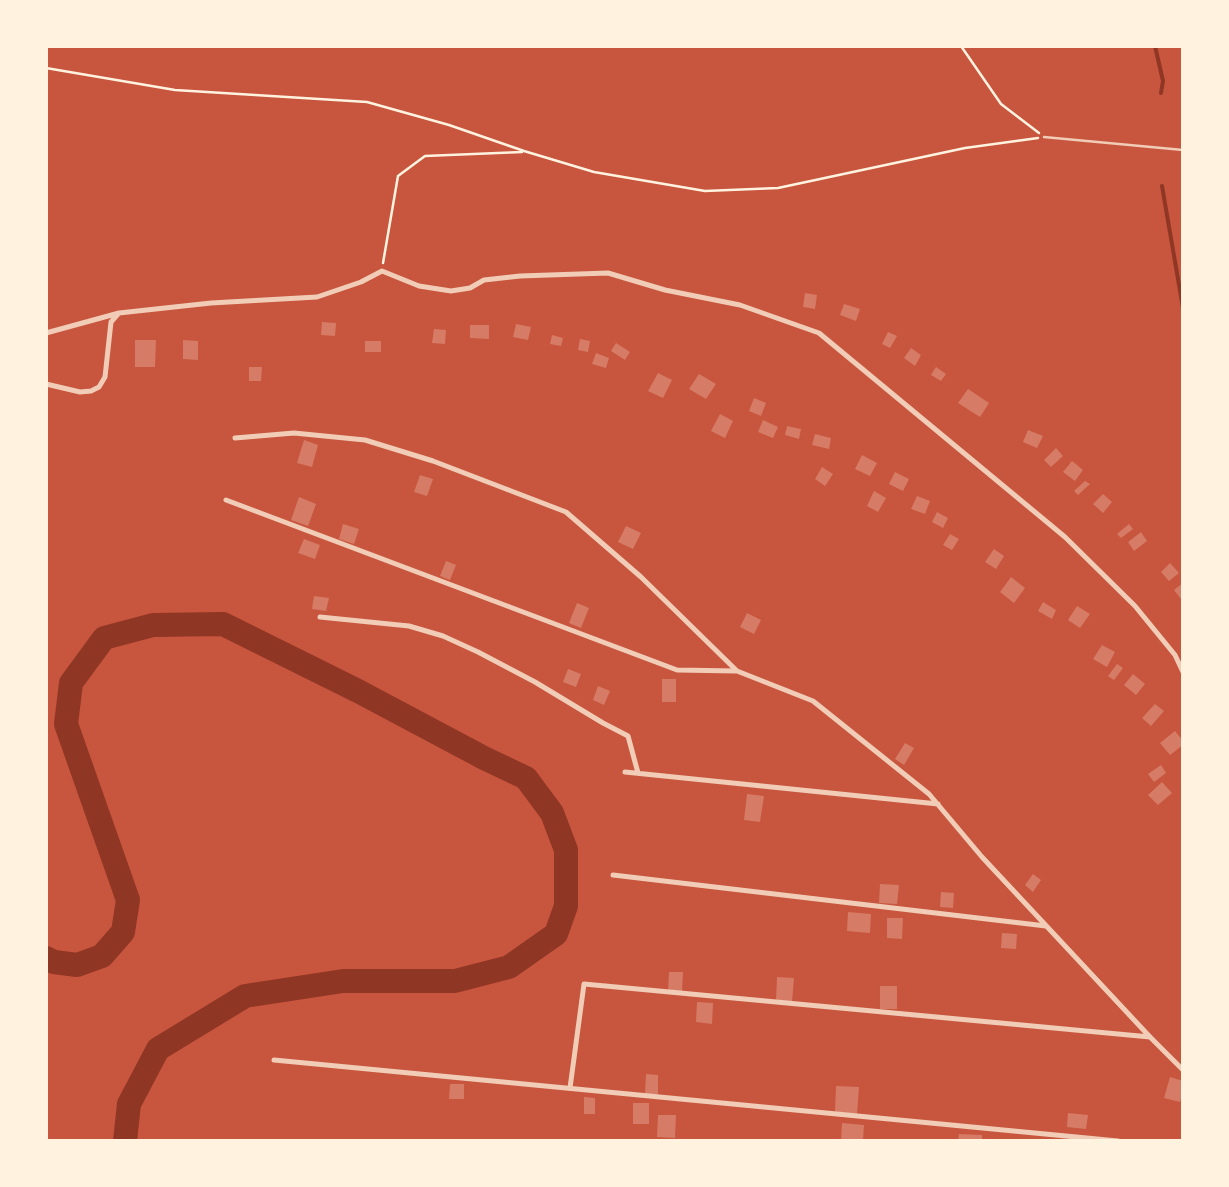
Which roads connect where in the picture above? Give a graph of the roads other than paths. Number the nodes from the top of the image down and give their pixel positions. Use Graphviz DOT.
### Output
graph roads {
  1 [pos="1044,137"];
  2 [pos="1183,150"];
  3 [pos="119,314"];
  4 [pos="46,333"];
  5 [pos="46,384"];
  6 [pos="235,438"];
  7 [pos="226,500"];
  8 [pos="320,617"];
  9 [pos="737,671"];
  10 [pos="1183,672"];
  11 [pos="625,772"];
  12 [pos="638,773"];
  13 [pos="938,804"];
  14 [pos="613,875"];
  15 [pos="1046,926"];
  16 [pos="1150,1037"];
  17 [pos="274,1060"];
  18 [pos="1183,1070"];
  19 [pos="570,1088"];
  20 [pos="1118,1141"];
  1 -- 2 [label="lane"];
  3 -- 4 [label="street"];
  3 -- 5 [label="street"];
  3 -- 10 [label="street"];
  6 -- 9 [label="street"];
  7 -- 9 [label="street"];
  8 -- 12 [label="street"];
  9 -- 13 [label="street"];
  11 -- 12 [label="street"];
  12 -- 13 [label="street"];
  13 -- 15 [label="street"];
  14 -- 15 [label="street"];
  15 -- 16 [label="street"];
  16 -- 18 [label="street"];
  16 -- 19 [label="street"];
  17 -- 19 [label="street"];
  19 -- 20 [label="street"];
}
